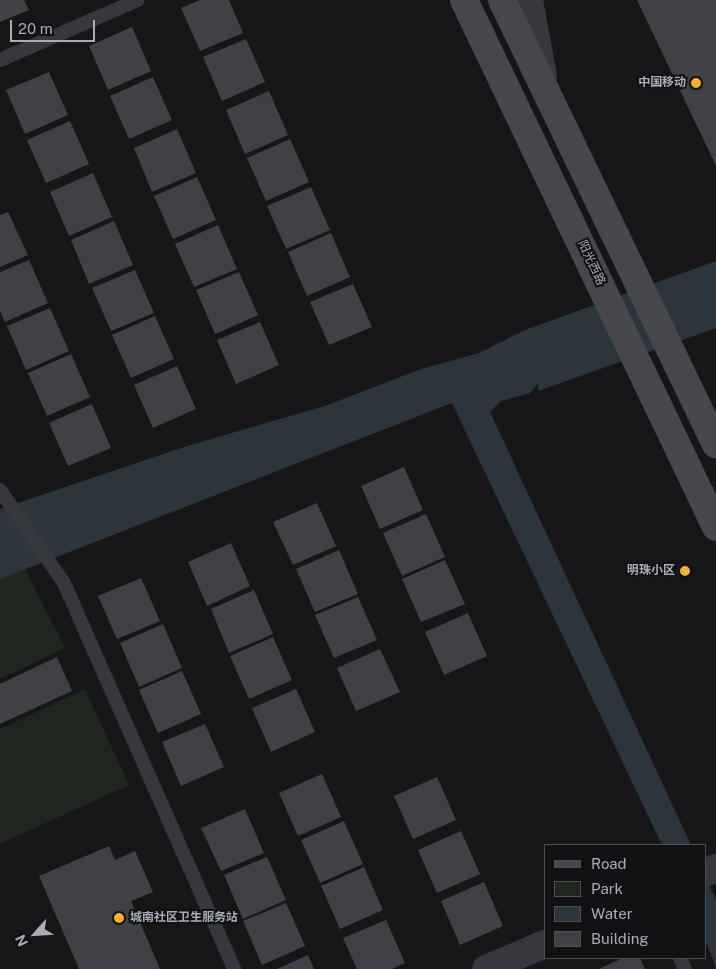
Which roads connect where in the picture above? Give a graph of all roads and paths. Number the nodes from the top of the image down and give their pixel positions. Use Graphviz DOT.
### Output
graph roads {
  1 [pos="138,0"];
  2 [pos="464,0"];
  3 [pos="502,0"];
  4 [pos="529,0"];
  5 [pos="0,60"];
  6 [pos="544,85"];
  7 [pos="716,444"];
  8 [pos="0,490"];
  9 [pos="716,527"];
  10 [pos="544,944"];
  11 [pos="234,969"];
  12 [pos="486,969"];
  1 -- 5 [label="lane"];
  2 -- 9 [label="main road, 阳光西路"];
  3 -- 6 [label="main road"];
  4 -- 6 [label="street"];
  6 -- 7 [label="main road"];
  8 -- 11 [label="lane"];
  10 -- 12 [label="street"];
}
